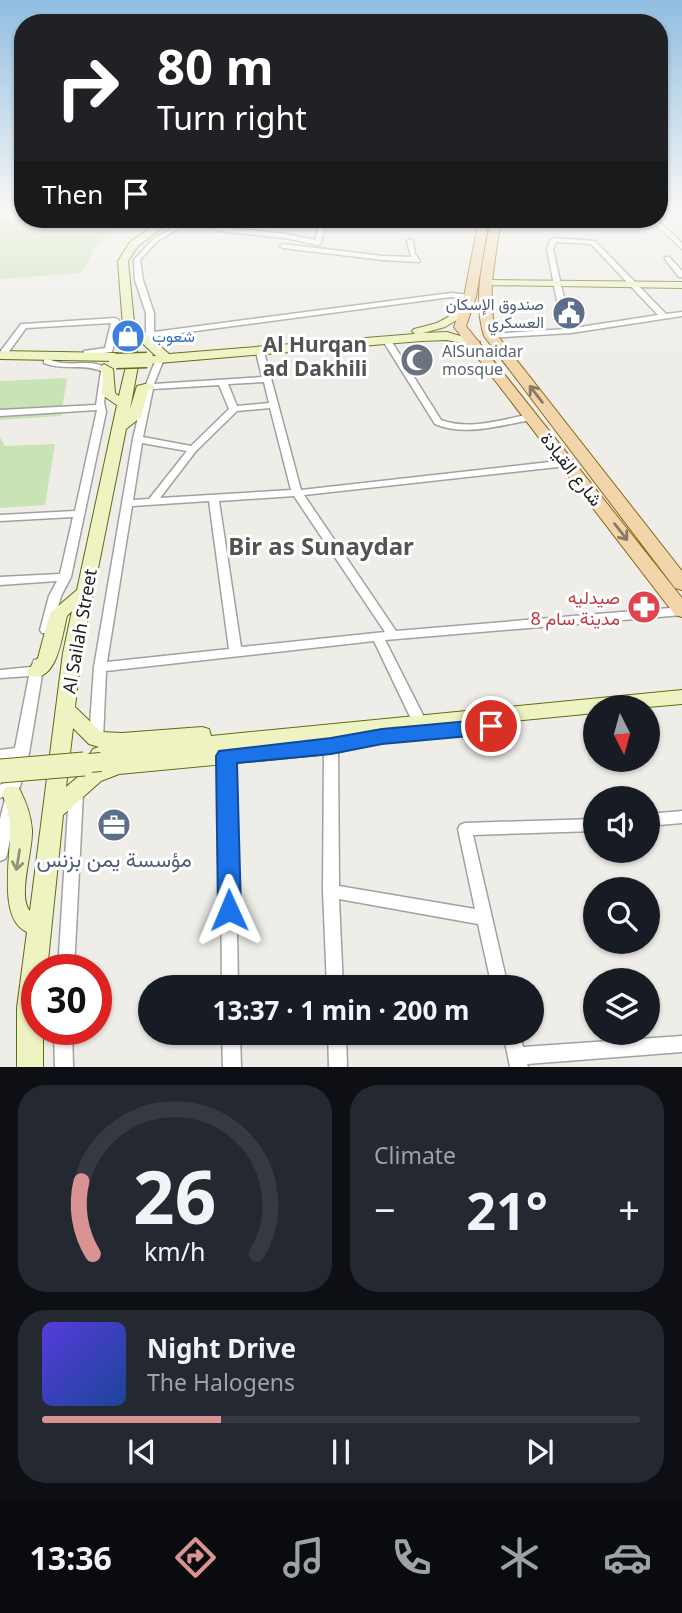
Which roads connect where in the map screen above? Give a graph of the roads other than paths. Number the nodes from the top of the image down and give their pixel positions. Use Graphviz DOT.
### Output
graph roads {
  1 [pos="124,260"];
  2 [pos="136,260"];
  3 [pos="476,260"];
  4 [pos="491,260"];
  5 [pos="553,260"];
  6 [pos="609,260"];
  7 [pos="669,260"];
  8 [pos="682,275"];
  9 [pos="488,283"];
  10 [pos="559,285"];
  11 [pos="632,285"];
  12 [pos="682,285"];
  13 [pos="465,313"];
  14 [pos="682,314"];
  15 [pos="664,317"];
  16 [pos="432,328"];
  17 [pos="488,329"];
  18 [pos="571,331"];
  19 [pos="112,334"];
  20 [pos="141,336"];
  21 [pos="447,336"];
  22 [pos="387,341"];
  23 [pos="474,342"];
  24 [pos="260,352"];
  25 [pos="1,356"];
  26 [pos="155,357"];
  27 [pos="52,359"];
  28 [pos="112,362"];
  29 [pos="267,379"];
  30 [pos="223,383"];
  31 [pos="149,387"];
  32 [pos="125,402"];
  33 [pos="273,405"];
  34 [pos="102,407"];
  35 [pos="234,409"];
  36 [pos="0,414"];
  37 [pos="532,417"];
  38 [pos="121,426"];
  39 [pos="138,439"];
  40 [pos="192,449"];
  41 [pos="567,463"];
  42 [pos="297,493"];
  43 [pos="214,498"];
  44 [pos="152,502"];
  45 [pos="128,503"];
  46 [pos="78,514"];
  47 [pos="0,518"];
  48 [pos="65,577"];
  49 [pos="0,581"];
  50 [pos="682,584"];
  51 [pos="85,592"];
  52 [pos="682,611"];
  53 [pos="393,635"];
  54 [pos="378,637"];
  55 [pos="236,653"];
  56 [pos="100,667"];
  57 [pos="36,671"];
  58 [pos="0,674"];
  59 [pos="682,697"];
  60 [pos="682,706"];
  61 [pos="660,709"];
  62 [pos="66,710"];
  63 [pos="583,717"];
  64 [pos="421,724"];
  65 [pos="380,732"];
  66 [pos="331,746"];
  67 [pos="99,752"];
  68 [pos="22,753"];
  69 [pos="0,755"];
  70 [pos="227,756"];
  71 [pos="0,763"];
  72 [pos="7,785"];
  73 [pos="76,790"];
  74 [pos="53,812"];
  75 [pos="682,817"];
  76 [pos="660,819"];
  77 [pos="583,825"];
  78 [pos="0,855"];
  79 [pos="331,891"];
  80 [pos="485,918"];
  81 [pos="40,924"];
  82 [pos="67,954"];
  83 [pos="230,975"];
  84 [pos="334,975"];
  85 [pos="497,975"];
  86 [pos="682,1044"];
  87 [pos="63,1045"];
  88 [pos="231,1045"];
  89 [pos="337,1045"];
  90 [pos="517,1062"];
  91 [pos="30,1067"];
  92 [pos="64,1067"];
  93 [pos="232,1067"];
  94 [pos="338,1067"];
  1 -- 20 [label="main road, Al Sailah Street"];
  2 -- 20 [label="street"];
  3 -- 13 [label="main road"];
  4 -- 9 [label="main road"];
  5 -- 10 [label="street"];
  6 -- 11 [label="street"];
  7 -- 8 [label="street"];
  9 -- 10 [label="main road"];
  9 -- 17 [label="main road"];
  10 -- 11 [label="main road"];
  10 -- 18 [label="street"];
  11 -- 12 [label="main road"];
  11 -- 15 [label="street"];
  13 -- 16 [label="main road"];
  13 -- 17 [label="main road"];
  13 -- 20 [label="street"];
  13 -- 23 [label="main road, شارع القيادة"];
  14 -- 15 [label="street"];
  15 -- 18 [label="street"];
  16 -- 21 [label="main road"];
  16 -- 26 [label="main road"];
  17 -- 18 [label="street"];
  50 -- 17 [label="main road, شارع القيادة, one-way"];
  19 -- 20 [label="street"];
  19 -- 25 [label="street"];
  19 -- 27 [label="street"];
  20 -- 26 [label="main road"];
  20 -- 32 [label="main road, Al Sailah Street"];
  21 -- 22 [label="main road"];
  21 -- 23 [label="main road"];
  22 -- 24 [label="main road"];
  22 -- 37 [label="street"];
  23 -- 37 [label="main road, شارع القيادة"];
  24 -- 26 [label="main road"];
  24 -- 29 [label="street"];
  25 -- 27 [label="main road"];
  26 -- 28 [label="main road, bridge"];
  26 -- 31 [label="street"];
  27 -- 28 [label="main road"];
  28 -- 32 [label="main road"];
  28 -- 34 [label="street"];
  29 -- 30 [label="street"];
  29 -- 33 [label="street"];
  30 -- 31 [label="street"];
  30 -- 35 [label="street"];
  31 -- 38 [label="main road"];
  31 -- 39 [label="street"];
  32 -- 38 [label="main road, Al Sailah Street"];
  33 -- 35 [label="street"];
  33 -- 42 [label="street"];
  34 -- 36 [label="street"];
  34 -- 46 [label="street"];
  35 -- 40 [label="street"];
  37 -- 41 [label="main road, شارع القيادة"];
  38 -- 51 [label="main road, Al Sailah Street"];
  39 -- 40 [label="street"];
  39 -- 45 [label="street"];
  40 -- 44 [label="street"];
  41 -- 42 [label="street"];
  41 -- 52 [label="main road, شارع القيادة, one-way"];
  42 -- 43 [label="street"];
  42 -- 53 [label="street"];
  43 -- 44 [label="street"];
  43 -- 55 [label="street"];
  44 -- 45 [label="street"];
  45 -- 56 [label="street"];
  46 -- 47 [label="street"];
  46 -- 48 [label="street"];
  48 -- 49 [label="street"];
  48 -- 57 [label="street"];
  51 -- 57 [label="main road"];
  51 -- 62 [label="main road, Al Sailah Street"];
  52 -- 53 [label="street"];
  53 -- 54 [label="street"];
  54 -- 55 [label="street"];
  54 -- 64 [label="street"];
  55 -- 56 [label="street"];
  56 -- 67 [label="street"];
  57 -- 58 [label="street"];
  57 -- 68 [label="street"];
  59 -- 64 [label="main road"];
  60 -- 61 [label="main road"];
  62 -- 67 [label="main road"];
  62 -- 74 [label="main road, Al Sailah Street"];
  63 -- 65 [label="main road"];
  64 -- 65 [label="main road"];
  65 -- 66 [label="main road"];
  65 -- 67 [label="main road"];
  66 -- 70 [label="main road"];
  66 -- 79 [label="street"];
  67 -- 71 [label="main road"];
  67 -- 72 [label="main road, bridge"];
  68 -- 69 [label="street"];
  68 -- 72 [label="street"];
  70 -- 73 [label="main road"];
  70 -- 83 [label="street"];
  72 -- 78 [label="street"];
  72 -- 81 [label="main road, one-way"];
  73 -- 74 [label="main road"];
  73 -- 82 [label="street"];
  74 -- 81 [label="main road, Al Sailah Street"];
  75 -- 76 [label="street"];
  77 -- 80 [label="street"];
  79 -- 80 [label="street"];
  79 -- 84 [label="street"];
  80 -- 85 [label="street"];
  81 -- 91 [label="main road, Al Sailah Street"];
  86 -- 90 [label="street"];
  87 -- 92 [label="street"];
  88 -- 93 [label="street"];
  89 -- 94 [label="street"];
}
